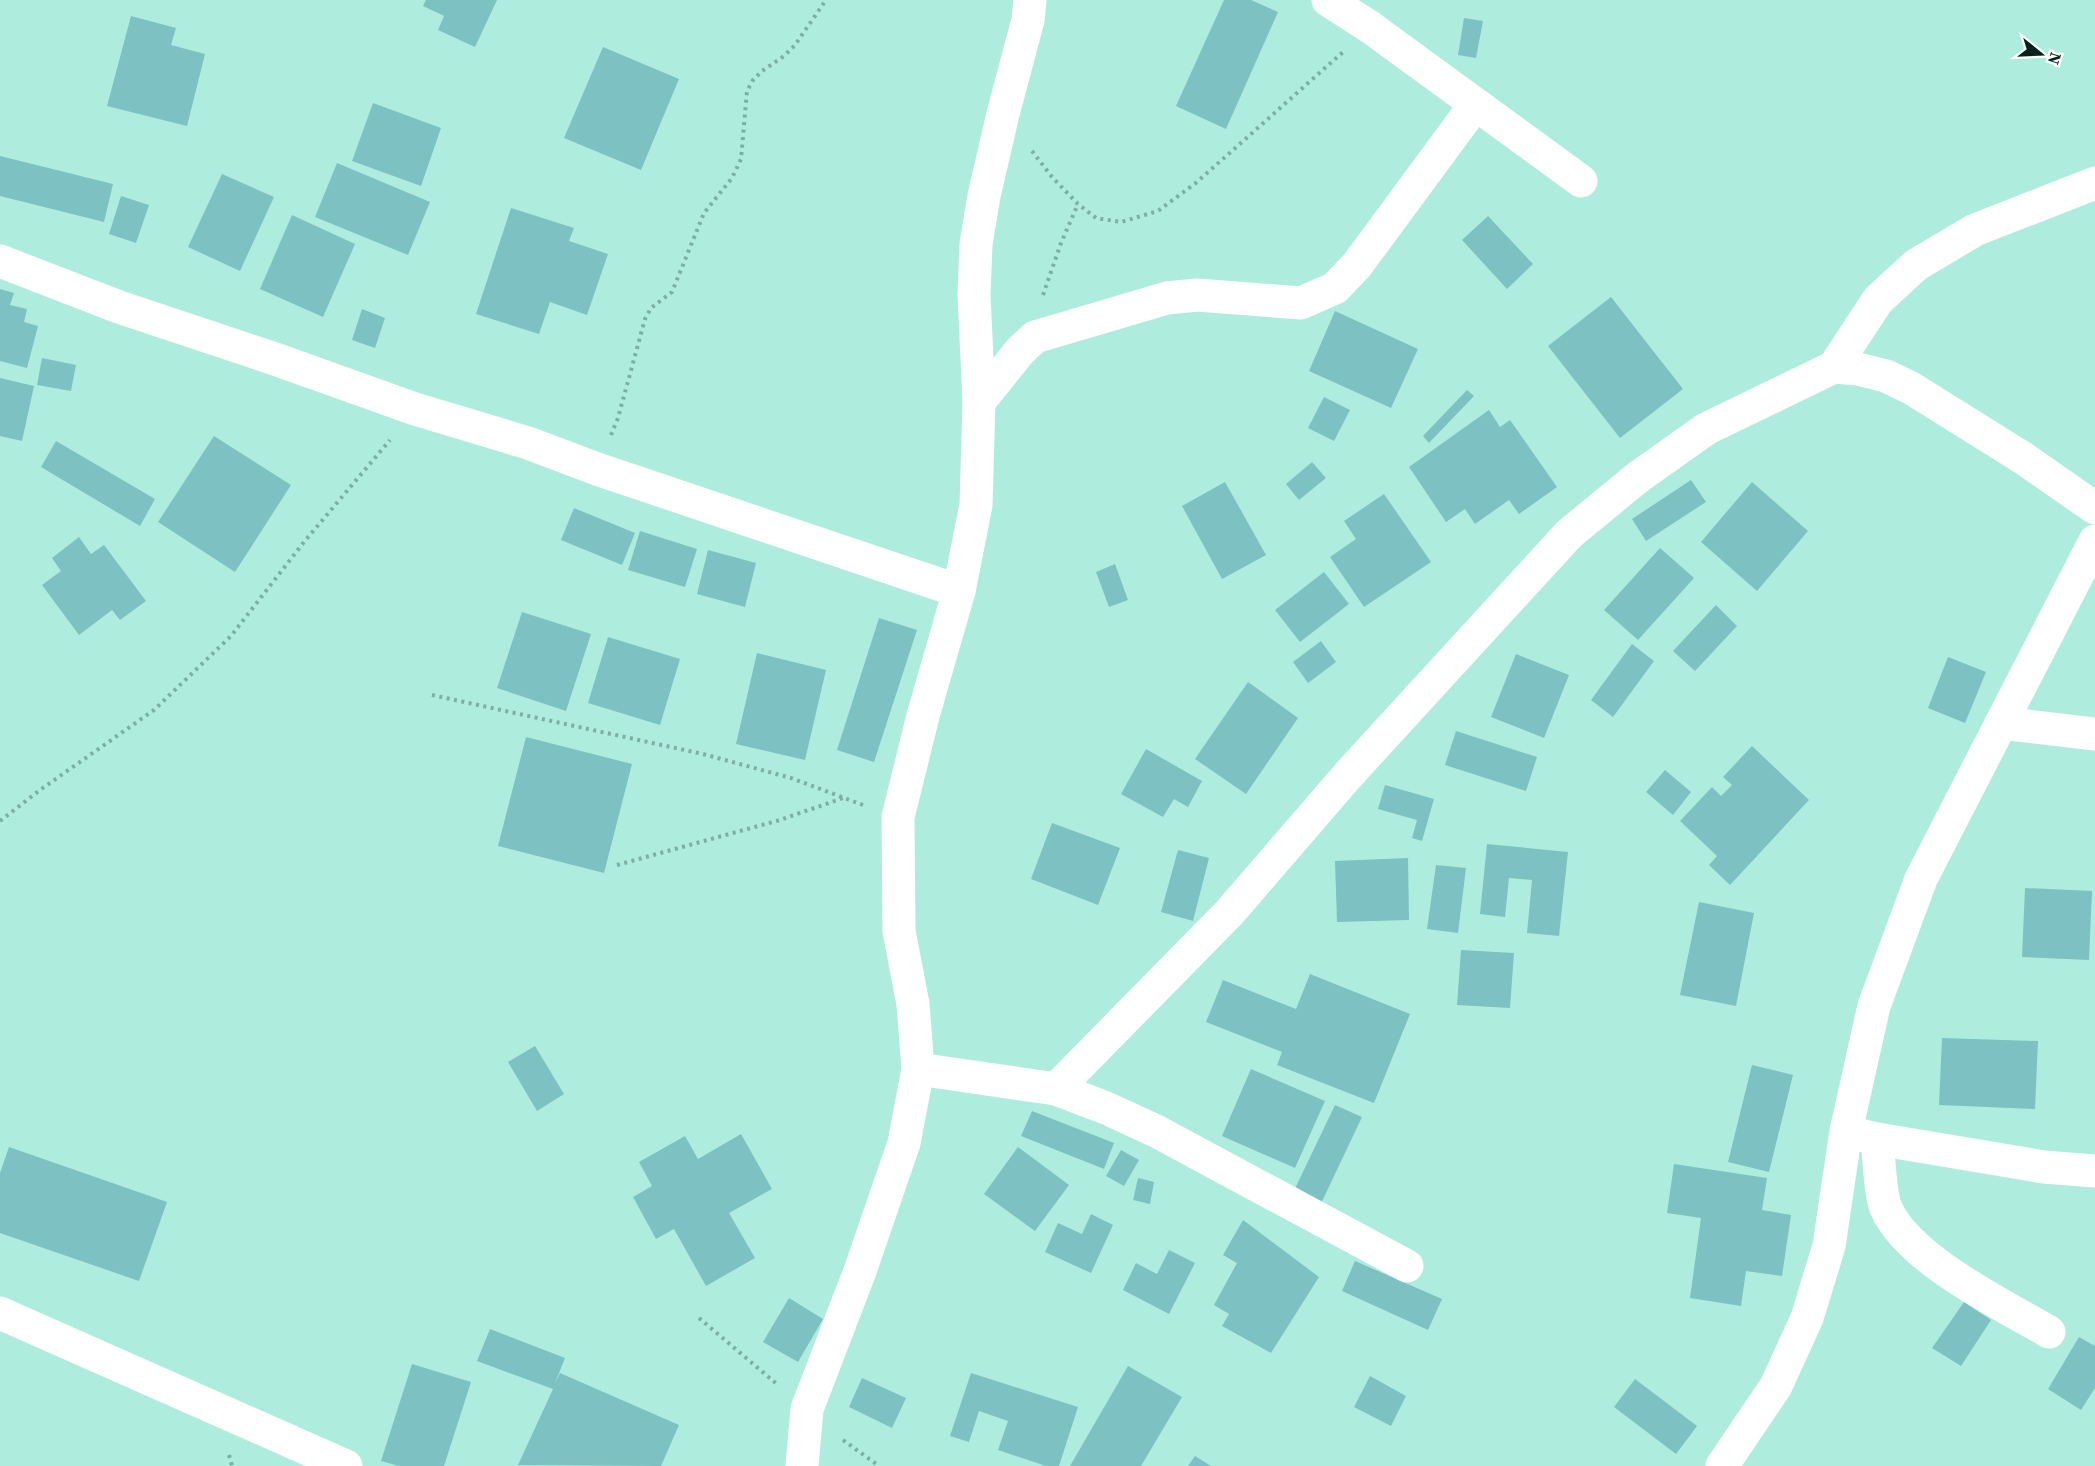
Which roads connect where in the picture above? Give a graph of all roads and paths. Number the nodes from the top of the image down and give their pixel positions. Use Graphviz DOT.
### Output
graph roads {
  1 [pos="826,0"];
  2 [pos="1030,0"];
  3 [pos="1328,0"];
  4 [pos="1370,27"];
  5 [pos="1475,105"];
  6 [pos="1003,114"];
  7 [pos="1581,181"];
  8 [pos="2095,183"];
  9 [pos="1078,204"];
  10 [pos="0,261"];
  11 [pos="1035,337"];
  12 [pos="1834,366"];
  13 [pos="979,402"];
  14 [pos="415,409"];
  15 [pos="597,469"];
  16 [pos="2095,508"];
  17 [pos="2095,541"];
  18 [pos="959,591"];
  19 [pos="432,695"];
  20 [pos="2001,723"];
  21 [pos="2095,734"];
  22 [pos="843,798"];
  23 [pos="898,817"];
  24 [pos="0,821"];
  25 [pos="617,865"];
  26 [pos="918,1069"];
  27 [pos="1056,1089"];
  28 [pos="1861,1135"];
  29 [pos="2095,1171"];
  30 [pos="1407,1266"];
  31 [pos="0,1313"];
  32 [pos="699,1318"];
  33 [pos="2049,1332"];
  34 [pos="807,1409"];
  35 [pos="346,1466"];
  36 [pos="802,1466"];
  37 [pos="1722,1466"];
  1 -- 15 [label="path"];
  2 -- 6 [label="street"];
  3 -- 4 [label="street"];
  4 -- 5 [label="street"];
  4 -- 9 [label="path"];
  5 -- 7 [label="street"];
  5 -- 11 [label="street"];
  6 -- 9 [label="path"];
  6 -- 13 [label="street"];
  8 -- 12 [label="street"];
  9 -- 11 [label="path"];
  10 -- 14 [label="street"];
  11 -- 13 [label="street"];
  12 -- 16 [label="street"];
  12 -- 27 [label="street"];
  13 -- 18 [label="street"];
  14 -- 15 [label="street"];
  14 -- 24 [label="path"];
  15 -- 18 [label="street"];
  17 -- 20 [label="street"];
  18 -- 23 [label="street"];
  19 -- 22 [label="path"];
  20 -- 21 [label="street"];
  20 -- 28 [label="street"];
  22 -- 23 [label="path"];
  22 -- 25 [label="path"];
  23 -- 26 [label="street"];
  26 -- 27 [label="street"];
  26 -- 34 [label="street"];
  27 -- 30 [label="street"];
  28 -- 29 [label="street"];
  28 -- 33 [label="street"];
  28 -- 37 [label="street"];
  31 -- 35 [label="street"];
  32 -- 34 [label="path"];
  34 -- 36 [label="street"];
}
